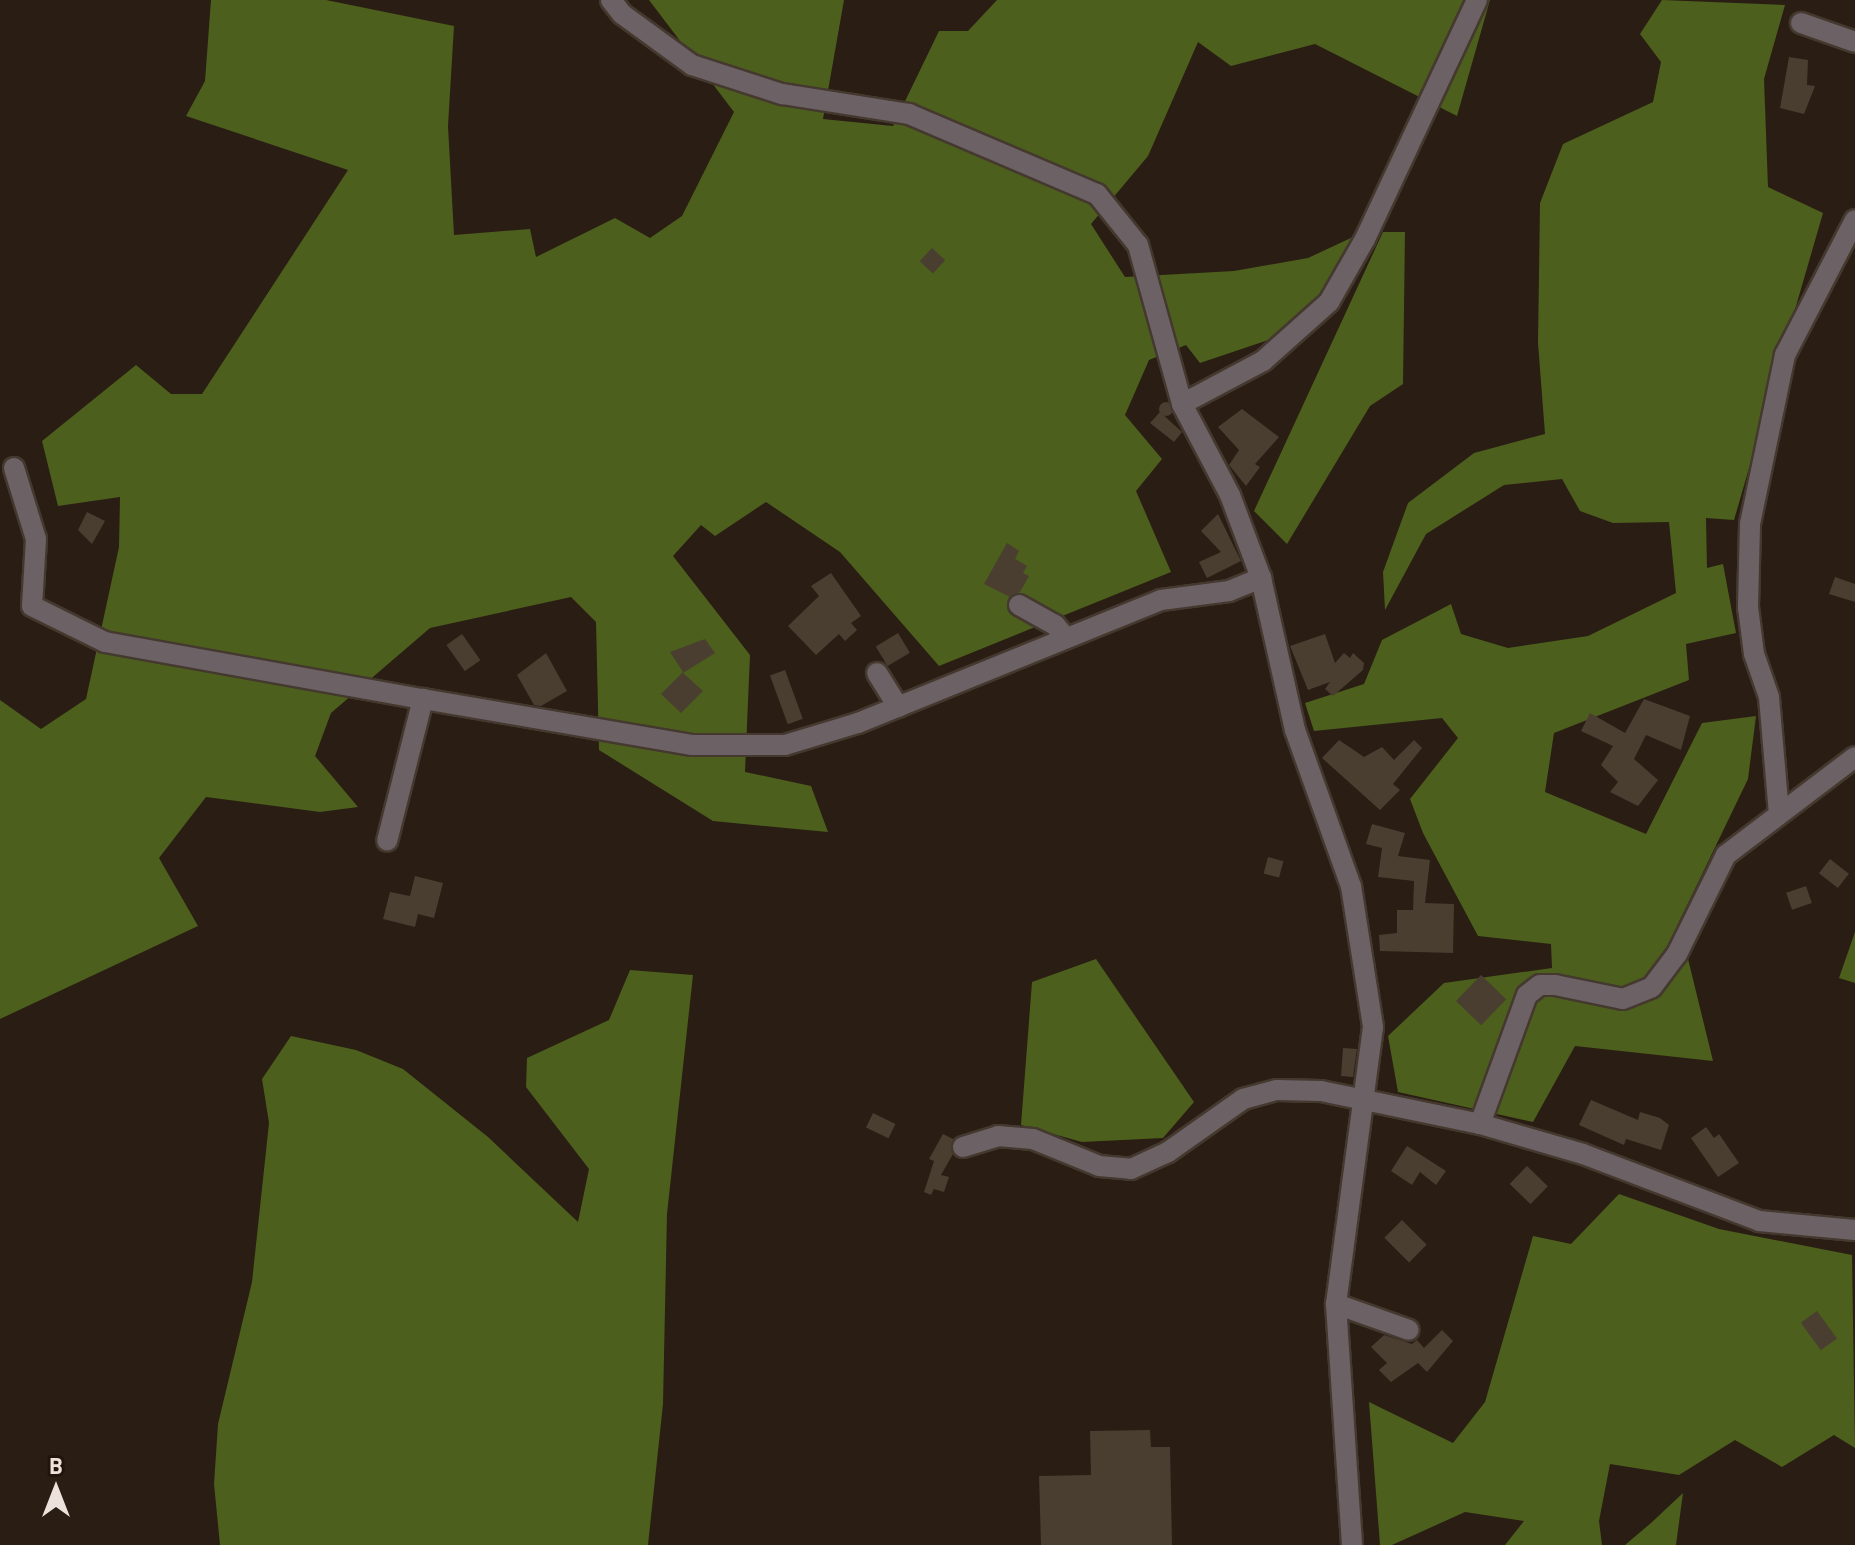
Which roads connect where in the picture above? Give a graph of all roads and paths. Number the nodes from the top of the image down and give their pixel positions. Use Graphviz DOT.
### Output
graph roads {
  1 [pos="611,0"];
  2 [pos="1477,0"];
  3 [pos="1801,23"];
  4 [pos="1855,42"];
  5 [pos="1855,220"];
  6 [pos="1182,404"];
  7 [pos="14,468"];
  8 [pos="1261,578"];
  9 [pos="1019,605"];
  10 [pos="1066,638"];
  11 [pos="877,673"];
  12 [pos="423,699"];
  13 [pos="898,707"];
  14 [pos="1855,757"];
  15 [pos="1779,814"];
  16 [pos="387,841"];
  17 [pos="1362,1099"];
  18 [pos="1480,1124"];
  19 [pos="963,1147"];
  20 [pos="1855,1230"];
  21 [pos="1336,1304"];
  22 [pos="1409,1330"];
  23 [pos="1352,1545"];
  1 -- 6 [label="street"];
  2 -- 6 [label="street"];
  3 -- 4 [label="street"];
  5 -- 15 [label="street"];
  6 -- 8 [label="street"];
  7 -- 12 [label="street"];
  8 -- 10 [label="street"];
  8 -- 17 [label="street"];
  9 -- 10 [label="street"];
  10 -- 13 [label="street"];
  11 -- 13 [label="street"];
  12 -- 13 [label="street"];
  12 -- 16 [label="street"];
  14 -- 15 [label="street"];
  15 -- 18 [label="street"];
  17 -- 18 [label="street"];
  17 -- 19 [label="street"];
  17 -- 21 [label="street"];
  18 -- 20 [label="street"];
  21 -- 22 [label="street"];
  21 -- 23 [label="street"];
}
